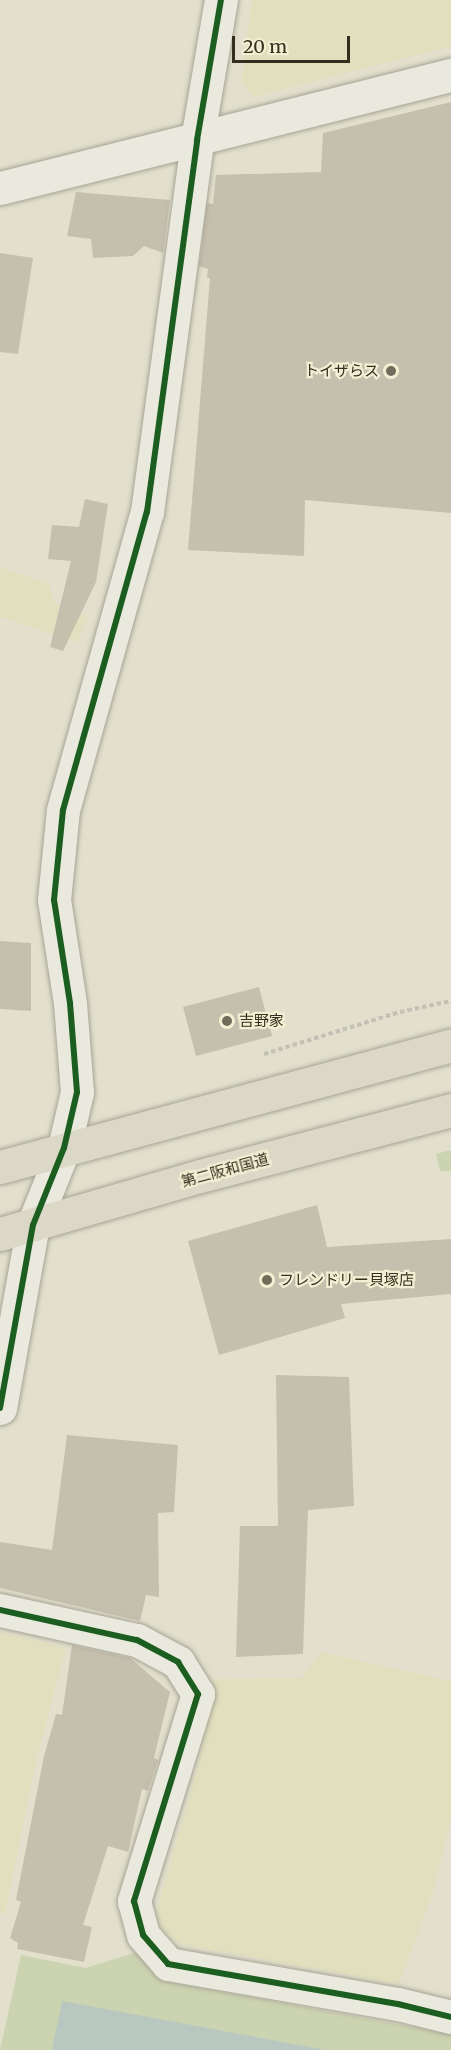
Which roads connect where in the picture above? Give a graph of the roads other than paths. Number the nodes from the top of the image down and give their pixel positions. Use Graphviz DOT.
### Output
graph roads {
  1 [pos="221,0"];
  2 [pos="451,75"];
  3 [pos="197,140"];
  4 [pos="0,188"];
  5 [pos="451,1045"];
  6 [pos="451,1110"];
  7 [pos="64,1149"];
  8 [pos="0,1167"];
  9 [pos="33,1225"];
  10 [pos="0,1234"];
  11 [pos="0,1408"];
  12 [pos="0,1610"];
  13 [pos="451,2017"];
  1 -- 3 [label="street"];
  2 -- 3 [label="street"];
  3 -- 4 [label="street"];
  3 -- 7 [label="street"];
  5 -- 7 [label="highway"];
  6 -- 9 [label="highway, 第二阪和国道"];
  7 -- 8 [label="highway"];
  7 -- 9 [label="street"];
  9 -- 10 [label="highway, 第二阪和国道"];
  9 -- 11 [label="street"];
  12 -- 13 [label="street"];
}
